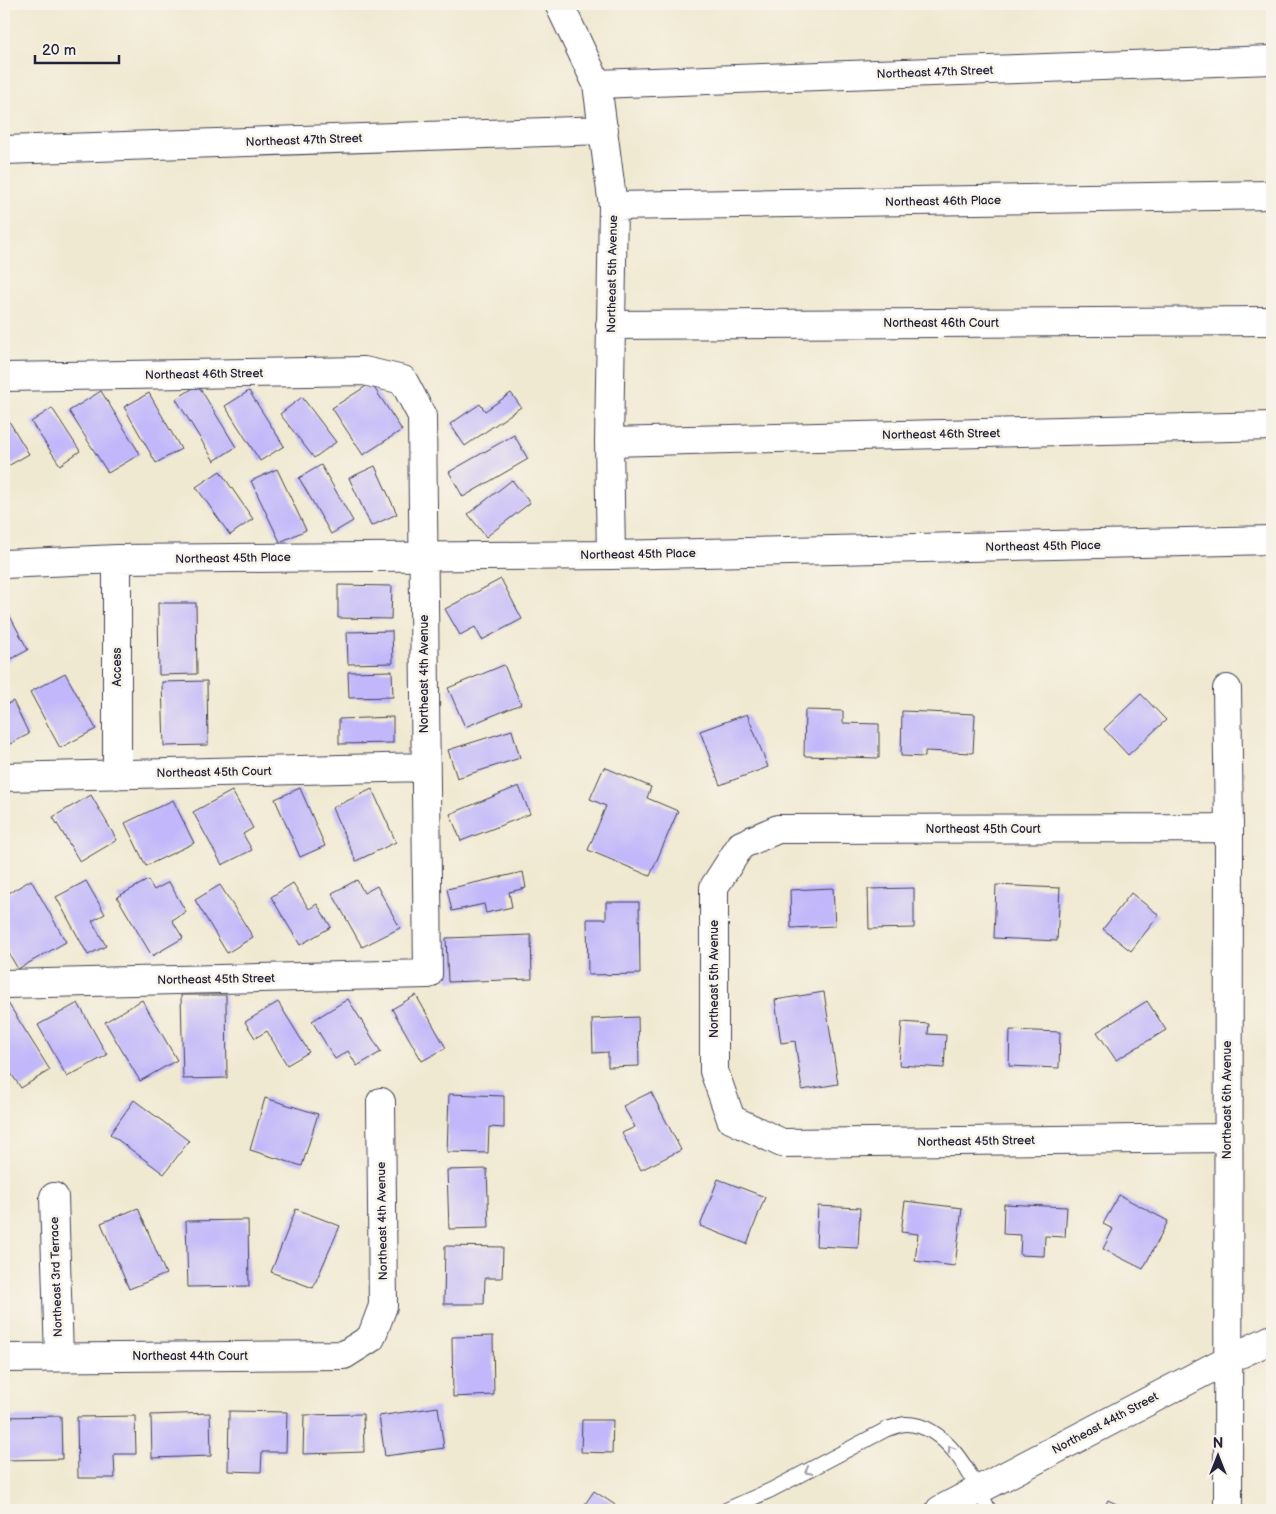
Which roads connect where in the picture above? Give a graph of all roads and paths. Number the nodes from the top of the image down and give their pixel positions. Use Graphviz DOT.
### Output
graph roads {
  1 [pos="559,4"];
  2 [pos="1272,60"];
  3 [pos="597,84"];
  4 [pos="604,130"];
  5 [pos="4,150"];
  6 [pos="1272,195"];
  7 [pos="613,206"];
  8 [pos="1272,321"];
  9 [pos="610,325"];
  10 [pos="4,377"];
  11 [pos="403,380"];
  12 [pos="1272,426"];
  13 [pos="609,442"];
  14 [pos="1272,540"];
  15 [pos="611,554"];
  16 [pos="423,556"];
  17 [pos="117,559"];
  18 [pos="4,564"];
  19 [pos="1227,689"];
  20 [pos="425,767"];
  21 [pos="117,774"];
  22 [pos="4,777"];
  23 [pos="1229,828"];
  24 [pos="742,845"];
  25 [pos="428,974"];
  26 [pos="4,984"];
  27 [pos="381,1102"];
  28 [pos="731,1119"];
  29 [pos="1227,1138"];
  30 [pos="54,1197"];
  31 [pos="371,1338"];
  32 [pos="1272,1339"];
  33 [pos="59,1357"];
  34 [pos="4,1358"];
  35 [pos="1227,1360"];
  36 [pos="984,1500"];
  37 [pos="726,1510"];
  38 [pos="940,1510"];
  39 [pos="1228,1510"];
  1 -- 3 [label="street, Northeast 5th Avenue"];
  2 -- 3 [label="street, Northeast 47th Street"];
  3 -- 4 [label="street, Northeast 5th Avenue"];
  4 -- 5 [label="street, Northeast 47th Street"];
  4 -- 7 [label="street, Northeast 5th Avenue"];
  6 -- 7 [label="street, Northeast 46th Place"];
  7 -- 9 [label="street, Northeast 5th Avenue"];
  8 -- 9 [label="street, Northeast 46th Court"];
  9 -- 13 [label="street, Northeast 5th Avenue"];
  10 -- 11 [label="street, Northeast 46th Street"];
  11 -- 16 [label="street, Northeast 4th Avenue"];
  12 -- 13 [label="street, Northeast 46th Street"];
  13 -- 15 [label="street, Northeast 5th Avenue"];
  14 -- 15 [label="street, Northeast 45th Place"];
  15 -- 16 [label="street, Northeast 45th Place"];
  16 -- 17 [label="street, Northeast 45th Place"];
  16 -- 20 [label="street, Northeast 4th Avenue"];
  17 -- 18 [label="street, Northeast 45th Place"];
  17 -- 21 [label="street, Access"];
  19 -- 23 [label="street, Northeast 6th Avenue"];
  20 -- 21 [label="street, Northeast 45th Court"];
  20 -- 25 [label="street, Northeast 4th Avenue"];
  21 -- 22 [label="street, Northeast 45th Court"];
  23 -- 24 [label="street, Northeast 45th Court"];
  23 -- 29 [label="street, Northeast 6th Avenue"];
  24 -- 28 [label="street, Northeast 5th Avenue"];
  25 -- 26 [label="street, Northeast 45th Street"];
  27 -- 31 [label="street, Northeast 4th Avenue"];
  28 -- 29 [label="street, Northeast 45th Street"];
  29 -- 35 [label="street, Northeast 6th Avenue"];
  30 -- 33 [label="street, Northeast 3rd Terrace"];
  31 -- 33 [label="street, Northeast 44th Court"];
  32 -- 35 [label="street, Northeast 44th Street"];
  33 -- 34 [label="street, Northeast 44th Court"];
  35 -- 36 [label="street, Northeast 44th Street"];
  35 -- 39 [label="street, Northeast 6th Avenue"];
  36 -- 37 [label="lane, one-way"];
  36 -- 38 [label="street, Northeast 44th Street"];
}
